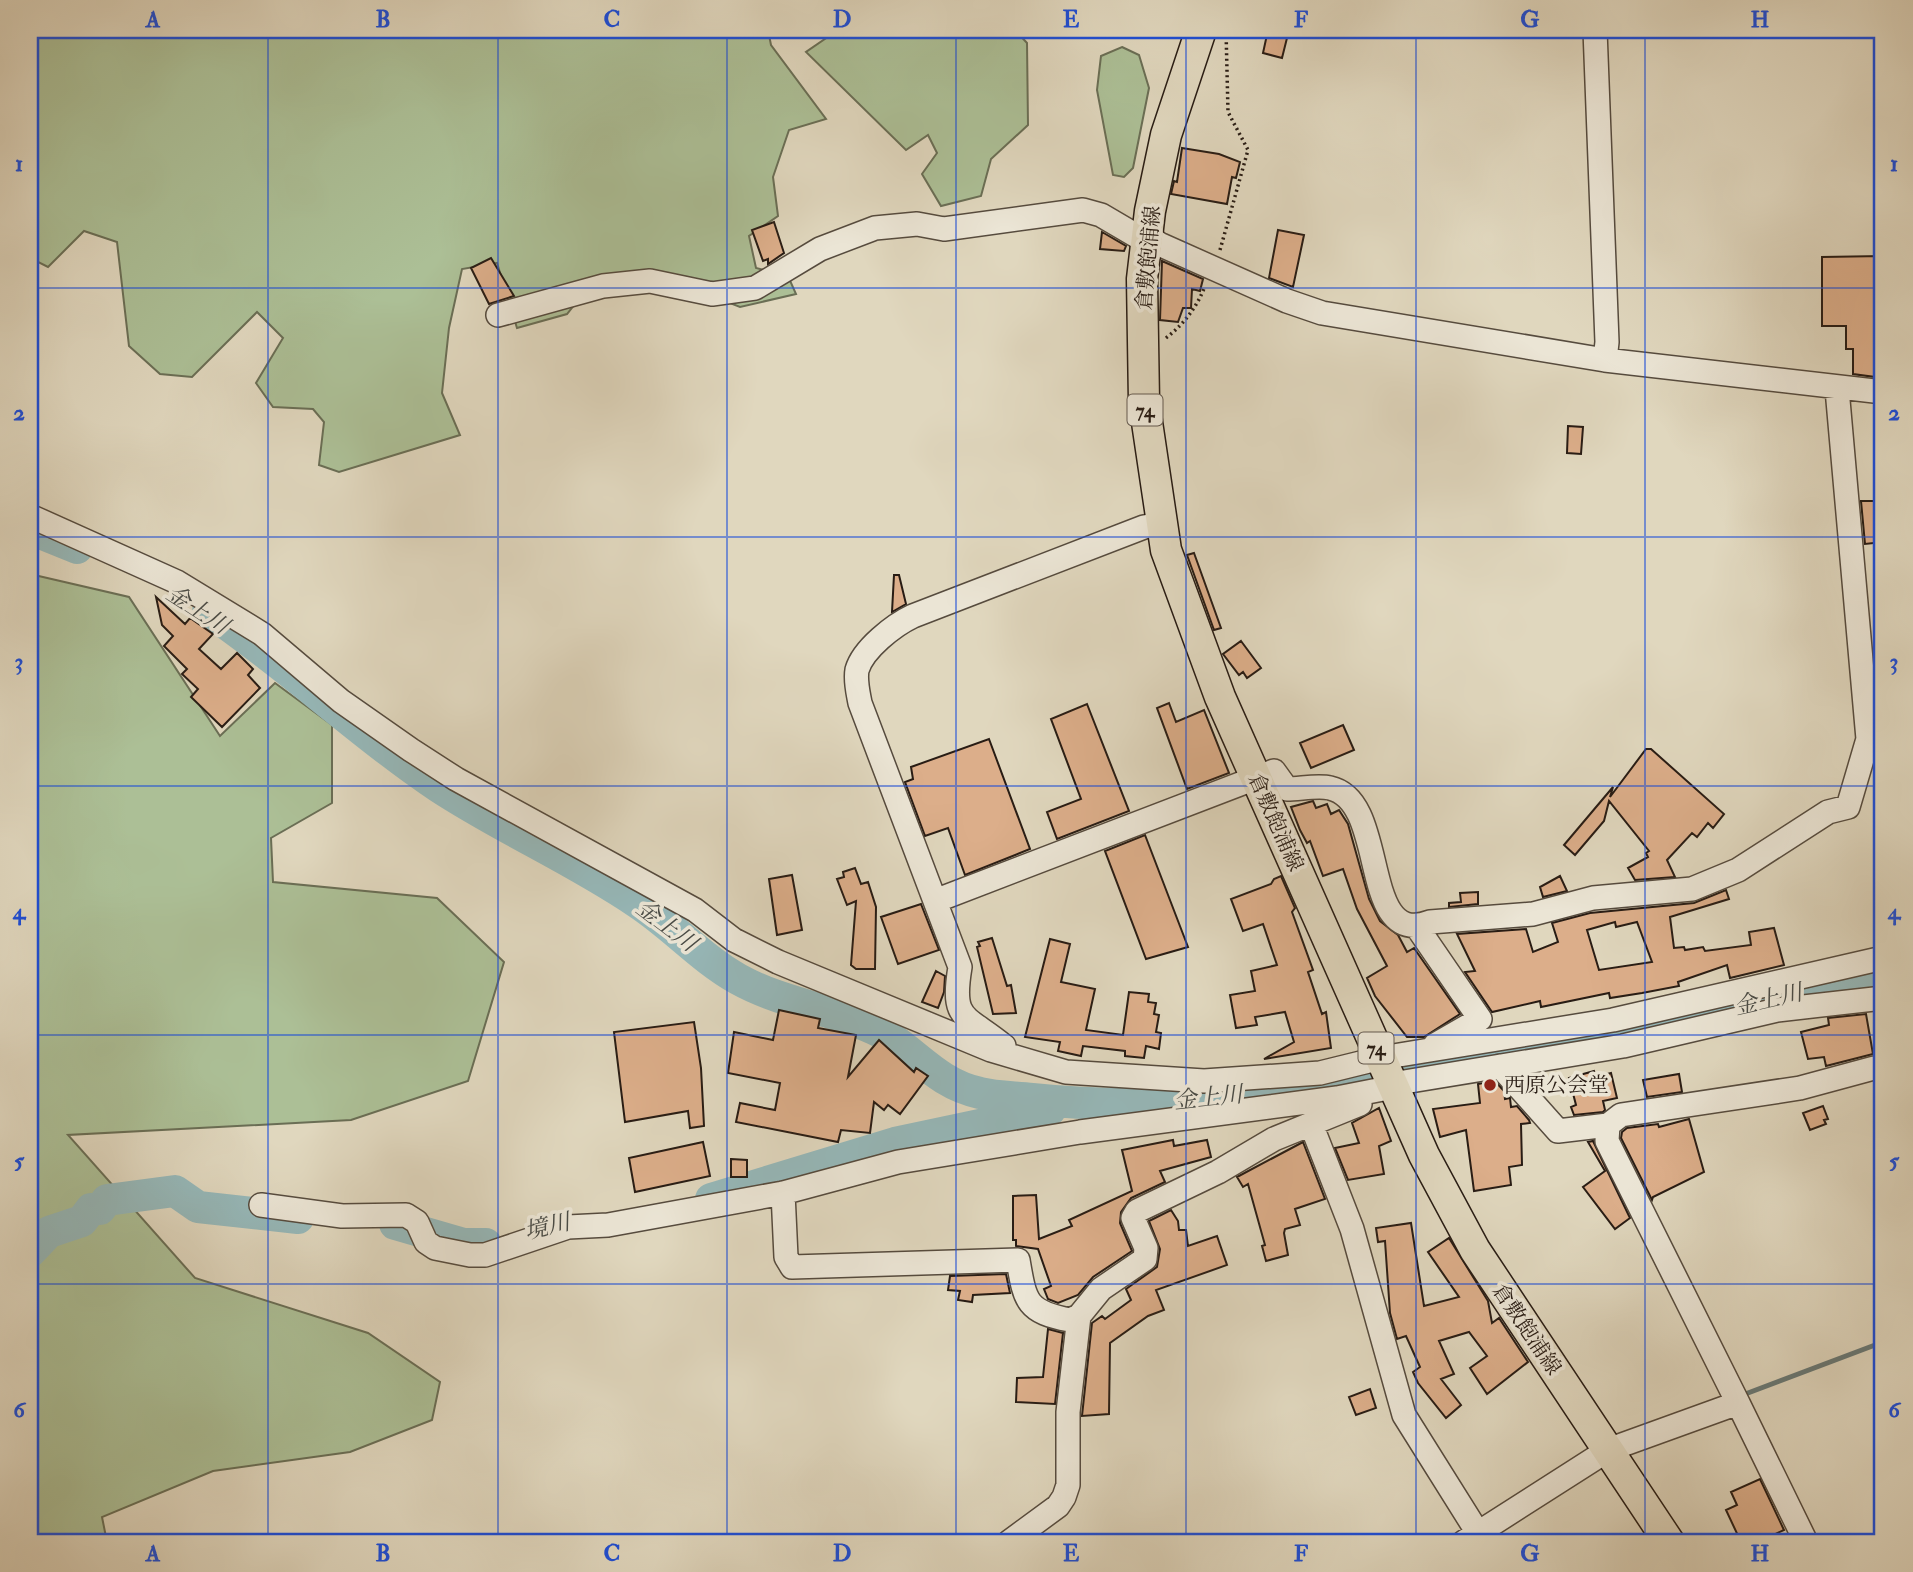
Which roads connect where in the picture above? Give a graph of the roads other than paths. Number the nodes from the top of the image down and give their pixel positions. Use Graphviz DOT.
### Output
graph roads {
  1 [pos="1201,30"];
  2 [pos="1595,30"];
  3 [pos="1147,239"];
  4 [pos="498,315"];
  5 [pos="1605,360"];
  6 [pos="1838,389"];
  7 [pos="1883,392"];
  8 [pos="30,516"];
  9 [pos="1160,524"];
  10 [pos="1258,779"];
  11 [pos="935,901"];
  12 [pos="1417,927"];
  13 [pos="1883,958"];
  14 [pos="1883,998"];
  15 [pos="1426,1050"];
  16 [pos="1015,1055"];
  17 [pos="1500,1066"];
  18 [pos="1874,1068"];
  19 [pos="1385,1077"];
  20 [pos="1311,1124"];
  21 [pos="1608,1125"];
  22 [pos="783,1193"];
  23 [pos="261,1205"];
  24 [pos="1079,1316"];
  25 [pos="1738,1403"];
  26 [pos="1608,1450"];
  27 [pos="1471,1538"];
  28 [pos="1009,1542"];
  29 [pos="1669,1542"];
  30 [pos="1805,1542"];
  1 -- 3 [label="main road, 倉敷飽浦線 / 74"];
  2 -- 5 [label="street"];
  3 -- 4 [label="street"];
  3 -- 5 [label="street"];
  3 -- 9 [label="main road, 倉敷飽浦線 / 74"];
  5 -- 6 [label="street"];
  6 -- 7 [label="street"];
  6 -- 12 [label="street"];
  8 -- 16 [label="street"];
  9 -- 10 [label="main road, 倉敷飽浦線 / 74"];
  9 -- 11 [label="street"];
  10 -- 11 [label="street"];
  10 -- 12 [label="street"];
  10 -- 19 [label="main road, 倉敷飽浦線 / 74"];
  11 -- 16 [label="street"];
  12 -- 15 [label="street"];
  13 -- 15 [label="street"];
  14 -- 17 [label="street"];
  15 -- 19 [label="street"];
  16 -- 19 [label="street"];
  17 -- 19 [label="street"];
  17 -- 21 [label="street"];
  18 -- 21 [label="street"];
  19 -- 20 [label="street"];
  19 -- 22 [label="street"];
  19 -- 26 [label="main road, 倉敷飽浦線 / 74"];
  20 -- 24 [label="street"];
  20 -- 27 [label="street"];
  21 -- 25 [label="street"];
  22 -- 23 [label="street"];
  22 -- 24 [label="street"];
  24 -- 28 [label="street"];
  25 -- 26 [label="street"];
  25 -- 30 [label="street"];
  26 -- 27 [label="street"];
  26 -- 29 [label="main road, 倉敷飽浦線 / 74"];
}
